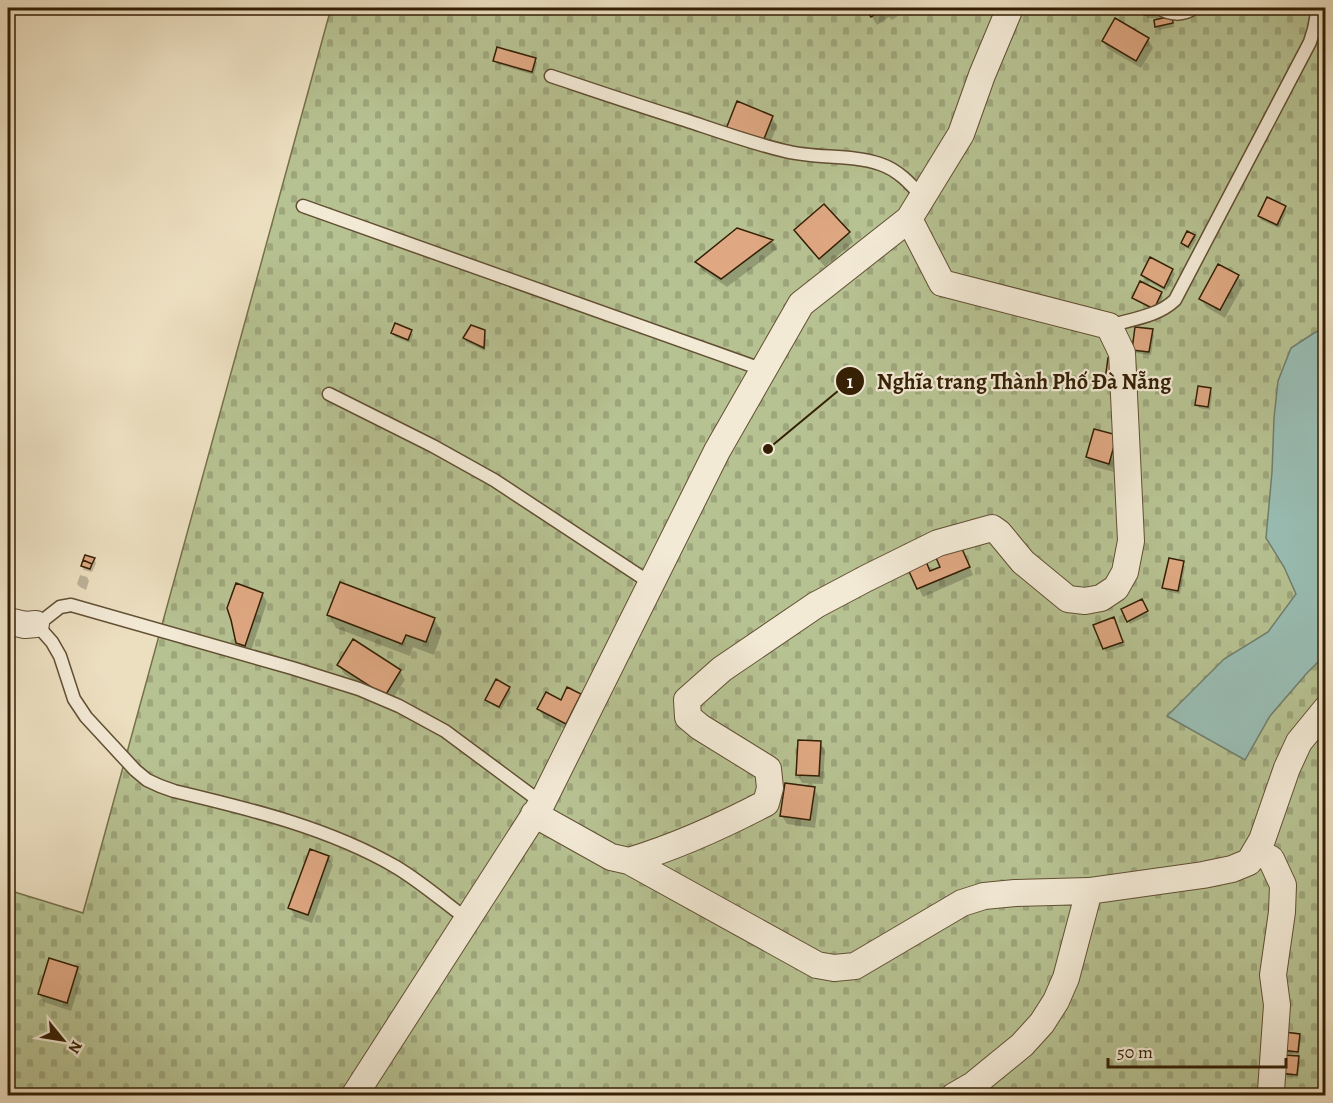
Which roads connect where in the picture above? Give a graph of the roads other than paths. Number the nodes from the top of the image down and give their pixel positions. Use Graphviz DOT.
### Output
graph roads {
  1 [pos="1010,8"];
  2 [pos="1159,8"];
  3 [pos="1194,8"];
  4 [pos="1317,8"];
  5 [pos="551,76"];
  6 [pos="303,206"];
  7 [pos="915,208"];
  8 [pos="1108,326"];
  9 [pos="764,370"];
  10 [pos="329,394"];
  11 [pos="652,584"];
  12 [pos="8,621"];
  13 [pos="36,624"];
  14 [pos="1326,709"];
  15 [pos="538,808"];
  16 [pos="1256,851"];
  17 [pos="629,861"];
  18 [pos="1089,891"];
  19 [pos="467,919"];
  20 [pos="354,1095"];
  21 [pos="954,1095"];
  22 [pos="1272,1095"];
  1 -- 7 [label="street"];
  2 -- 3 [label="lane"];
  4 -- 8 [label="lane"];
  5 -- 7 [label="lane"];
  6 -- 9 [label="lane"];
  7 -- 8 [label="street"];
  7 -- 9 [label="street"];
  8 -- 17 [label="street"];
  9 -- 11 [label="street"];
  10 -- 11 [label="lane"];
  11 -- 15 [label="street"];
  12 -- 13 [label="street"];
  13 -- 15 [label="lane"];
  13 -- 19 [label="lane"];
  14 -- 16 [label="street"];
  15 -- 17 [label="street"];
  15 -- 19 [label="street"];
  16 -- 18 [label="street"];
  16 -- 22 [label="street"];
  17 -- 18 [label="street"];
  18 -- 21 [label="street"];
  19 -- 20 [label="street"];
}
